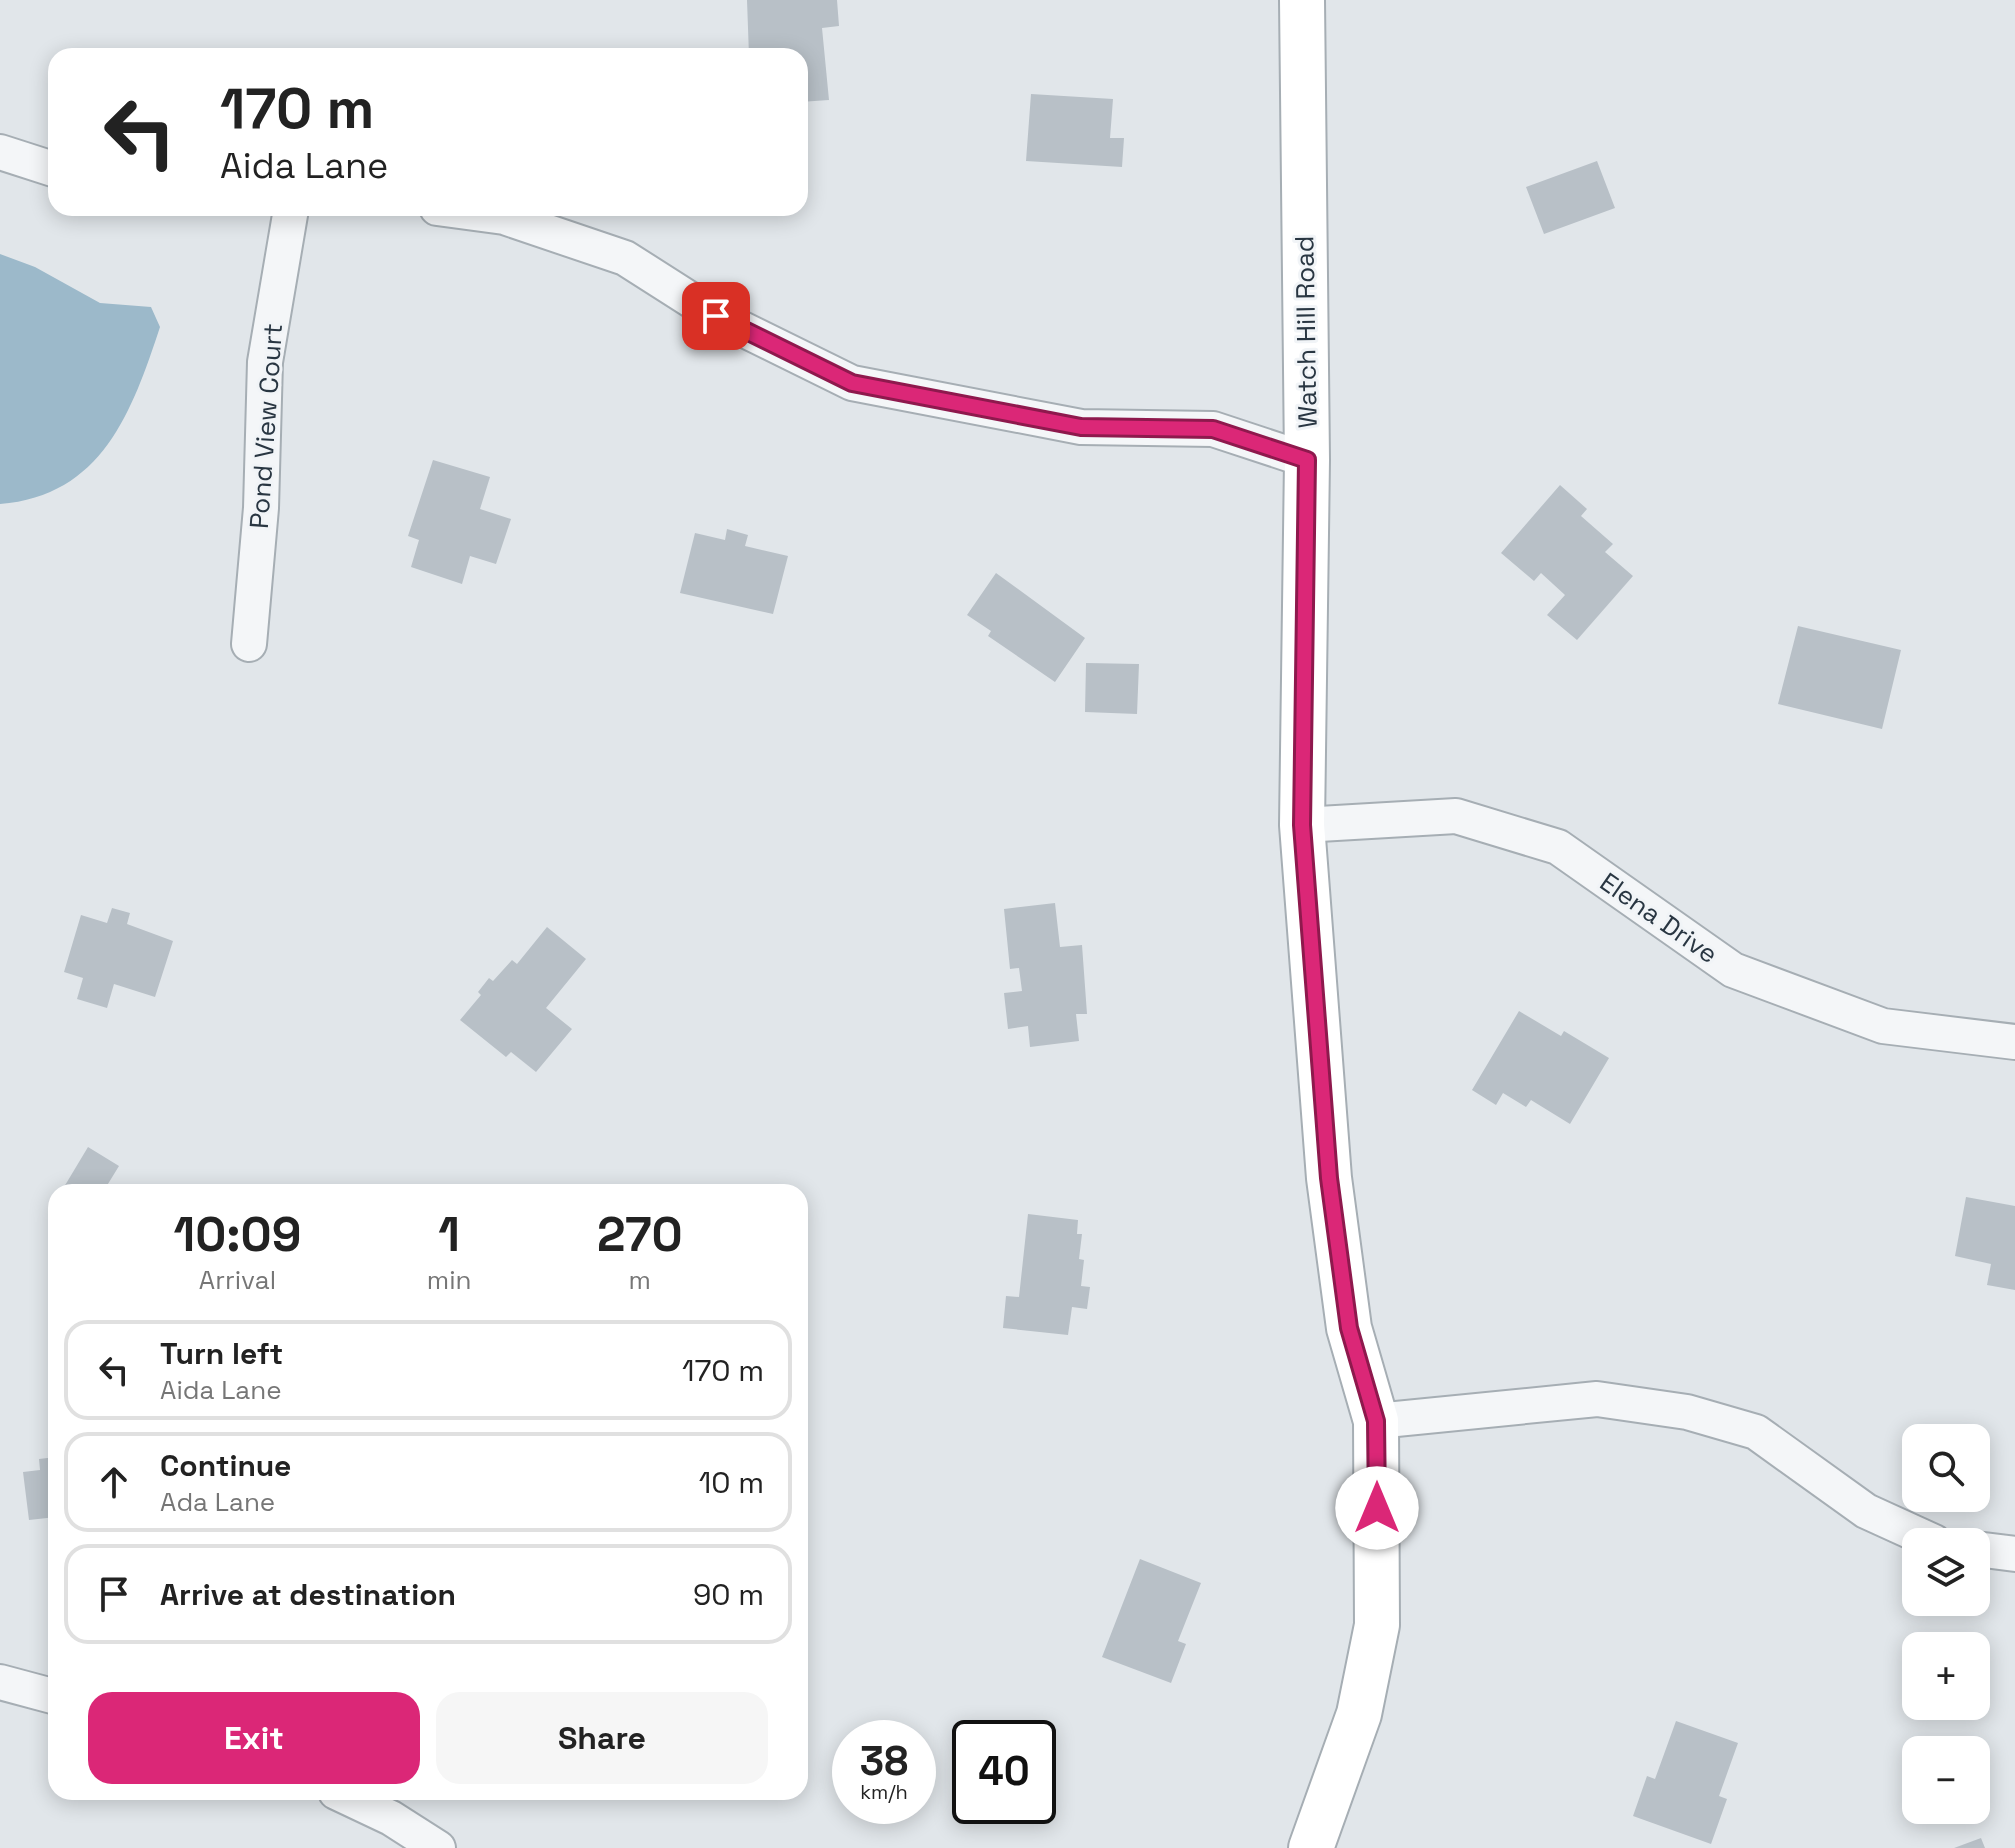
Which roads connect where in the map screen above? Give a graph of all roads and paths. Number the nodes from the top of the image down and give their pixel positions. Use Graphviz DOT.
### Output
graph roads {
  1 [pos="1302,0"];
  2 [pos="0,152"];
  3 [pos="48,167"];
  4 [pos="290,216"];
  5 [pos="497,216"];
  6 [pos="1307,460"];
  7 [pos="249,644"];
  8 [pos="1302,825"];
  9 [pos="2015,1042"];
  10 [pos="1376,1421"];
  11 [pos="1903,1528"];
  12 [pos="1990,1551"];
  13 [pos="2015,1554"];
  14 [pos="0,1682"];
  15 [pos="48,1695"];
  16 [pos="353,1800"];
  17 [pos="438,1848"];
  18 [pos="1311,1848"];
  1 -- 6 [label="street, Watch Hill Road"];
  2 -- 3 [label="street"];
  4 -- 7 [label="street, Pond View Court"];
  5 -- 6 [label="street"];
  6 -- 8 [label="street, Watch Hill Road"];
  8 -- 9 [label="street, Elena Drive"];
  8 -- 10 [label="street, Watch Hill Road"];
  10 -- 11 [label="street"];
  10 -- 18 [label="street, Watch Hill Road"];
  12 -- 13 [label="street"];
  14 -- 15 [label="street"];
  16 -- 17 [label="street"];
}
